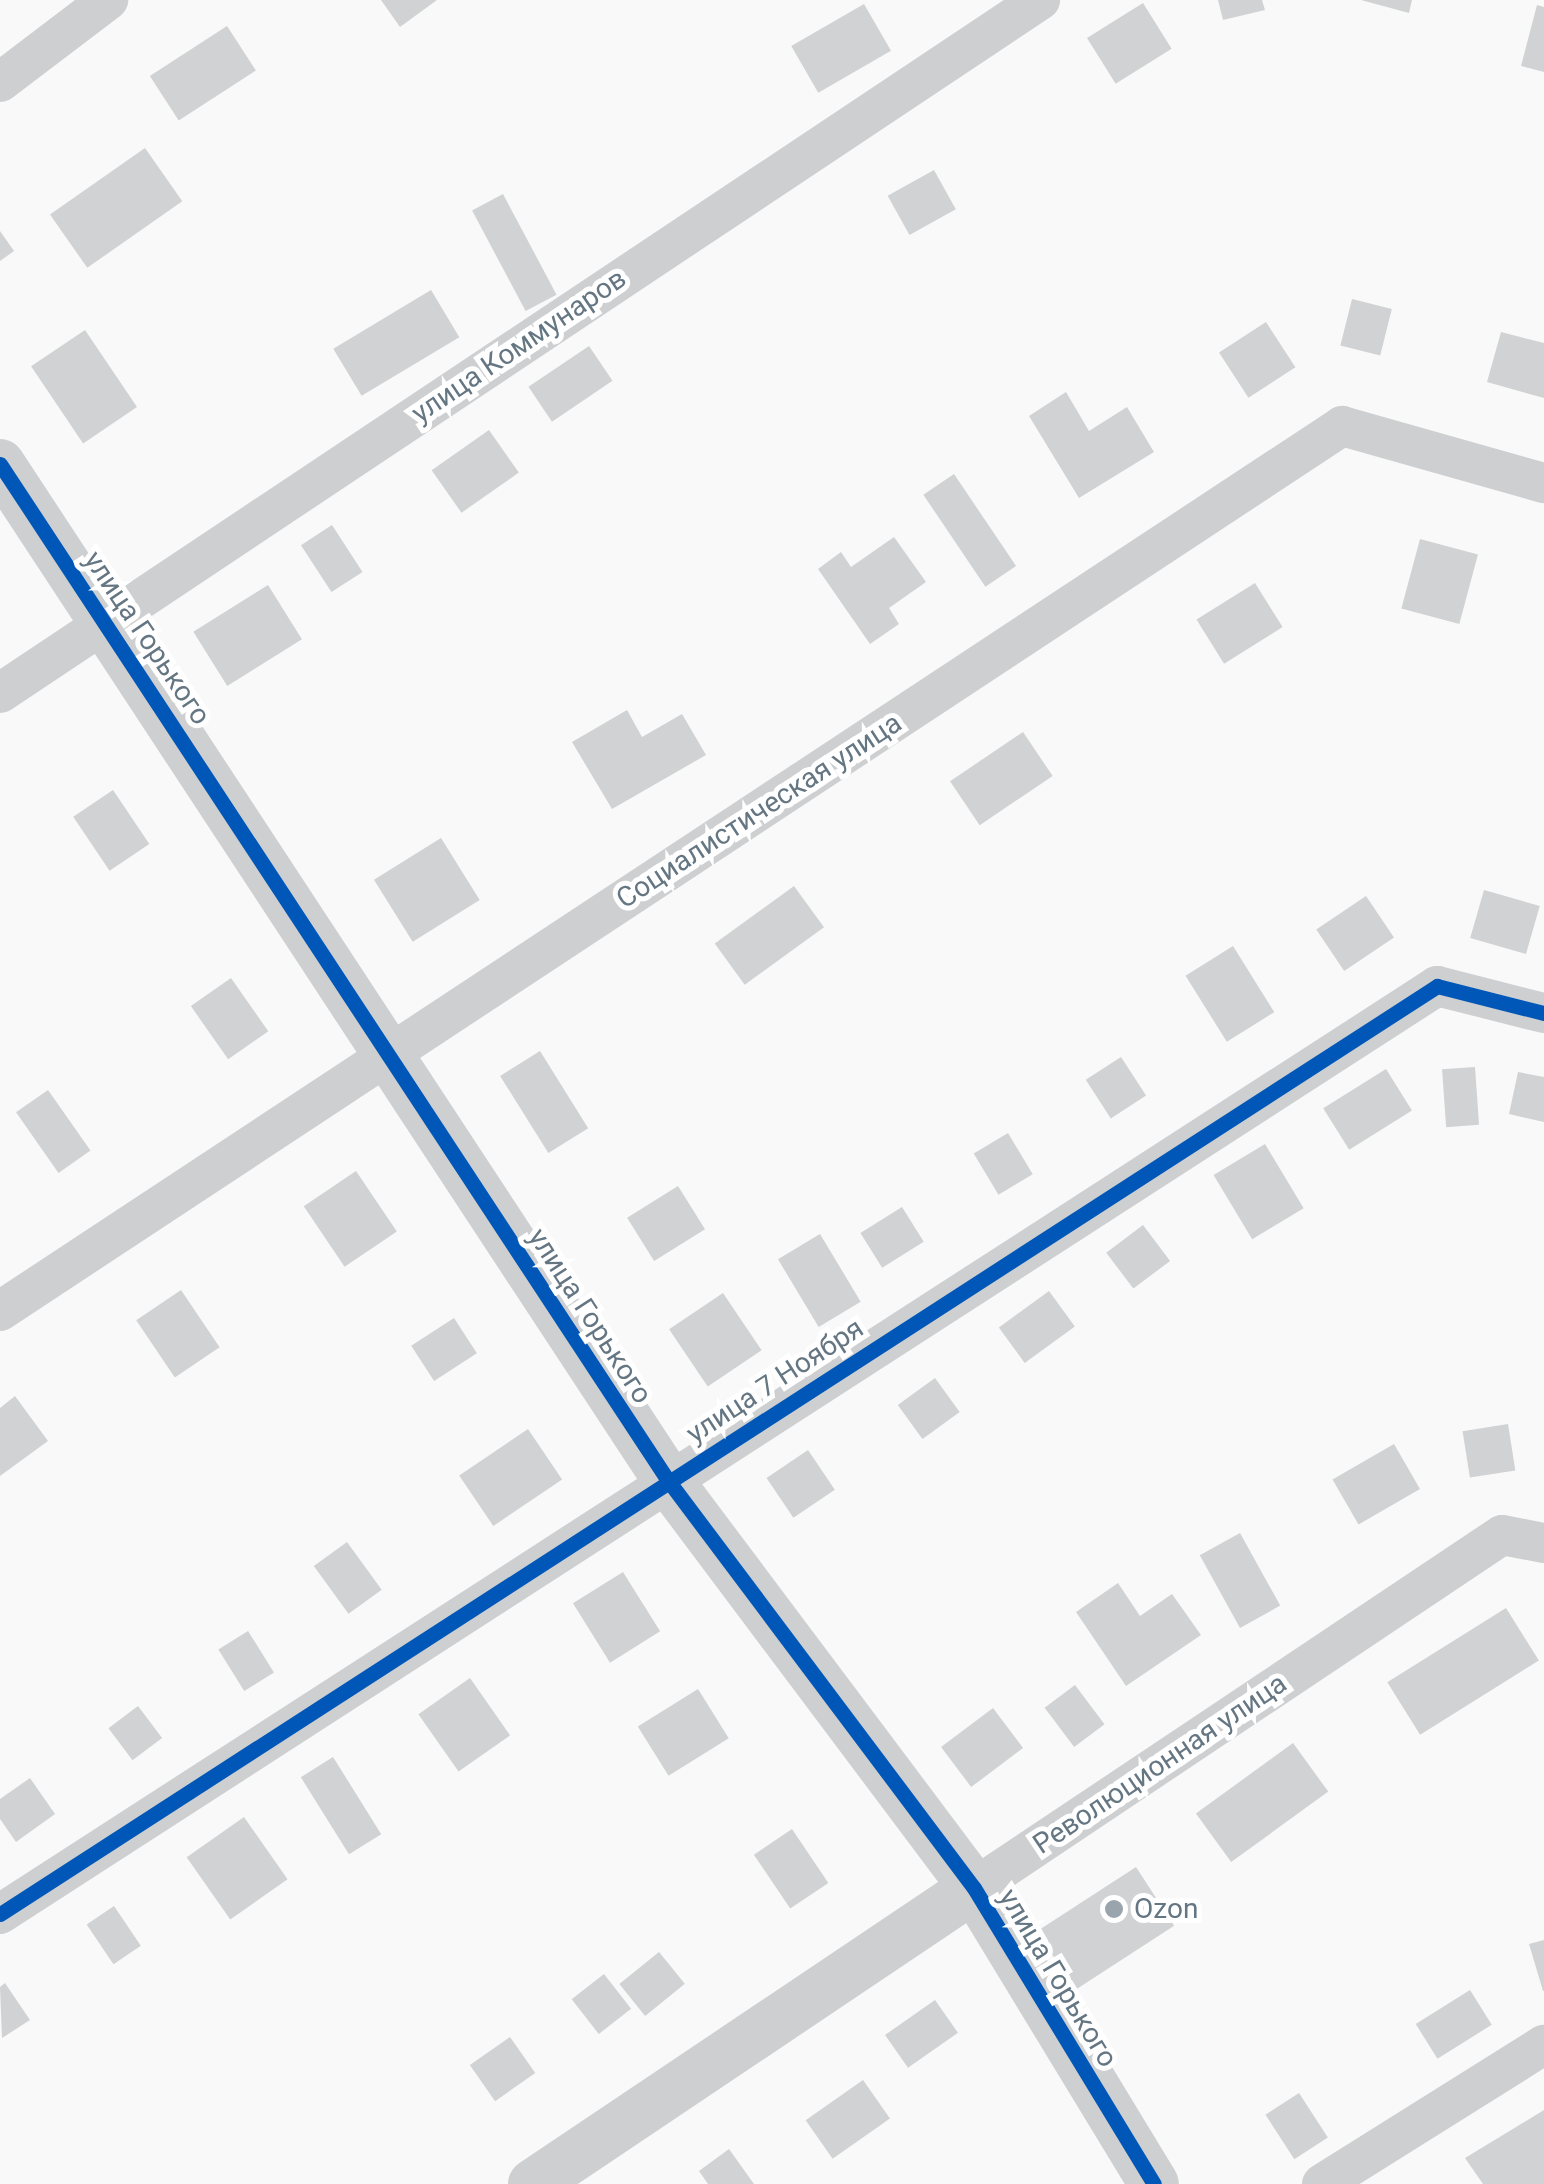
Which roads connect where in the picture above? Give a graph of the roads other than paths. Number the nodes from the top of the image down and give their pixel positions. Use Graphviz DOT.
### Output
graph roads {
  1 [pos="108,0"];
  2 [pos="1040,0"];
  3 [pos="0,82"];
  4 [pos="0,464"];
  5 [pos="1544,483"];
  6 [pos="106,620"];
  7 [pos="0,693"];
  8 [pos="1544,1012"];
  9 [pos="390,1054"];
  10 [pos="0,1311"];
  11 [pos="667,1480"];
  12 [pos="1544,1544"];
  13 [pos="974,1888"];
  14 [pos="0,1914"];
  15 [pos="1544,2045"];
  16 [pos="533,2184"];
  17 [pos="1154,2184"];
  18 [pos="1322,2184"];
  1 -- 3 [label="street"];
  2 -- 6 [label="street, улица Коммунаров"];
  4 -- 6 [label="street, улица Горького"];
  5 -- 9 [label="street, Социалистическая улица"];
  6 -- 7 [label="street, улица Коммунаров"];
  6 -- 9 [label="street, улица Горького"];
  8 -- 11 [label="street, улица 7 Ноября"];
  9 -- 10 [label="street, Социалистическая улица"];
  9 -- 11 [label="street, улица Горького"];
  11 -- 13 [label="street, улица Горького"];
  11 -- 14 [label="street, улица 7 Ноября"];
  12 -- 13 [label="street, Революционная улица"];
  13 -- 16 [label="street, Революционная улица"];
  13 -- 17 [label="street, улица Горького"];
  15 -- 18 [label="street"];
}
